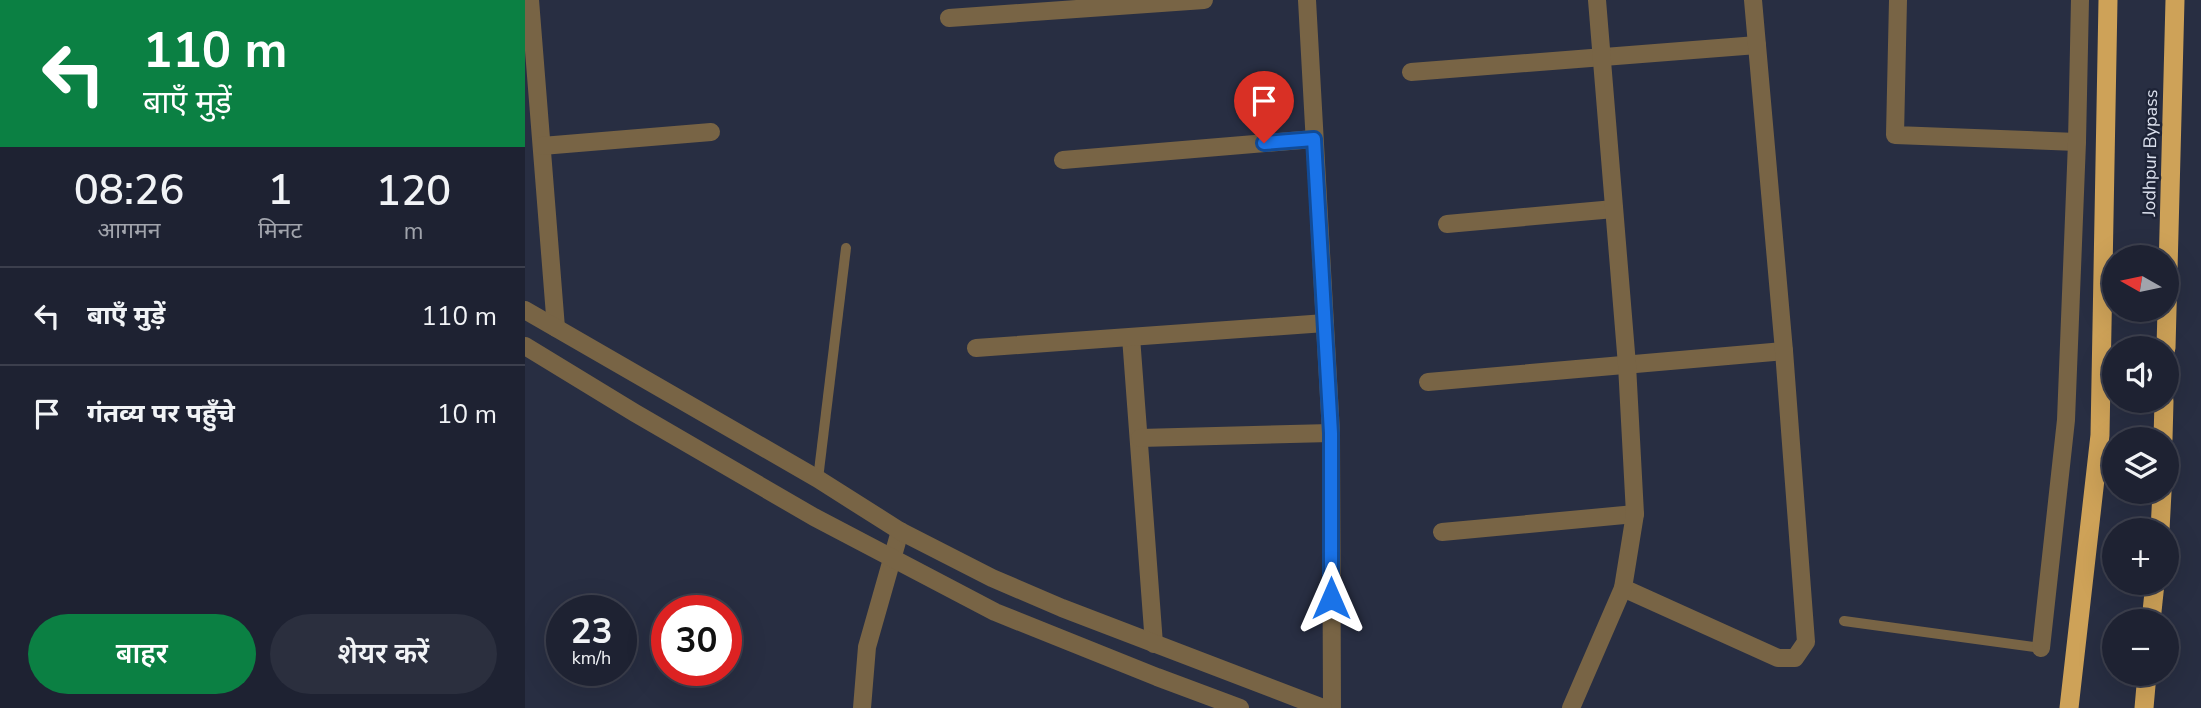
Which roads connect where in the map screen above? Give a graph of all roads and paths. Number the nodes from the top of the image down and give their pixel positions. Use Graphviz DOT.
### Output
graph roads {
  1 [pos="530,0"];
  2 [pos="1204,0"];
  3 [pos="1307,0"];
  4 [pos="1597,0"];
  5 [pos="1753,0"];
  6 [pos="1898,0"];
  7 [pos="2080,0"];
  8 [pos="2108,0"];
  9 [pos="2175,0"];
  10 [pos="949,18"];
  11 [pos="1757,45"];
  12 [pos="1602,57"];
  13 [pos="1411,72"];
  14 [pos="711,132"];
  15 [pos="1314,139"];
  16 [pos="2077,142"];
  17 [pos="542,146"];
  18 [pos="1063,160"];
  19 [pos="1614,209"];
  20 [pos="1447,224"];
  21 [pos="846,248"];
  22 [pos="525,310"];
  23 [pos="1325,323"];
  24 [pos="556,328"];
  25 [pos="2166,336"];
  26 [pos="1131,337"];
  27 [pos="525,346"];
  28 [pos="976,348"];
  29 [pos="1784,351"];
  30 [pos="1627,365"];
  31 [pos="1428,382"];
  32 [pos="1331,433"];
  33 [pos="1140,438"];
  34 [pos="817,479"];
  35 [pos="1635,514"];
  36 [pos="900,531"];
  37 [pos="1442,532"];
  38 [pos="891,558"];
  39 [pos="1623,588"];
  40 [pos="1844,621"];
  41 [pos="1154,643"];
  42 [pos="2041,648"];
  43 [pos="2146,686"];
  44 [pos="862,708"];
  45 [pos="1240,708"];
  46 [pos="1323,708"];
  47 [pos="1332,708"];
  48 [pos="1571,708"];
  49 [pos="2070,708"];
  50 [pos="2144,708"];
  1 -- 17 [label="street"];
  2 -- 10 [label="street"];
  3 -- 15 [label="street"];
  4 -- 12 [label="street"];
  5 -- 11 [label="street"];
  6 -- 16 [label="street"];
  7 -- 16 [label="street"];
  8 -- 49 [label="highway"];
  9 -- 25 [label="highway, Jodhpur Bypass"];
  11 -- 12 [label="street"];
  11 -- 29 [label="street"];
  12 -- 13 [label="street"];
  12 -- 19 [label="street"];
  14 -- 17 [label="street"];
  15 -- 18 [label="street"];
  15 -- 23 [label="street"];
  16 -- 42 [label="street"];
  17 -- 24 [label="street"];
  19 -- 20 [label="street"];
  19 -- 30 [label="street"];
  21 -- 34 [label="lane"];
  22 -- 24 [label="street"];
  23 -- 26 [label="street"];
  23 -- 32 [label="street"];
  24 -- 34 [label="street"];
  26 -- 28 [label="street"];
  26 -- 33 [label="street"];
  27 -- 38 [label="street"];
  29 -- 30 [label="street"];
  29 -- 39 [label="street"];
  30 -- 31 [label="street"];
  30 -- 35 [label="street"];
  32 -- 33 [label="street"];
  32 -- 47 [label="street"];
  33 -- 41 [label="street"];
  34 -- 36 [label="street"];
  35 -- 37 [label="street"];
  35 -- 39 [label="street"];
  36 -- 38 [label="street"];
  36 -- 41 [label="street"];
  38 -- 44 [label="street"];
  38 -- 45 [label="street"];
  39 -- 48 [label="street"];
  40 -- 42 [label="lane"];
  41 -- 46 [label="street"];
  43 -- 50 [label="highway"];
}
